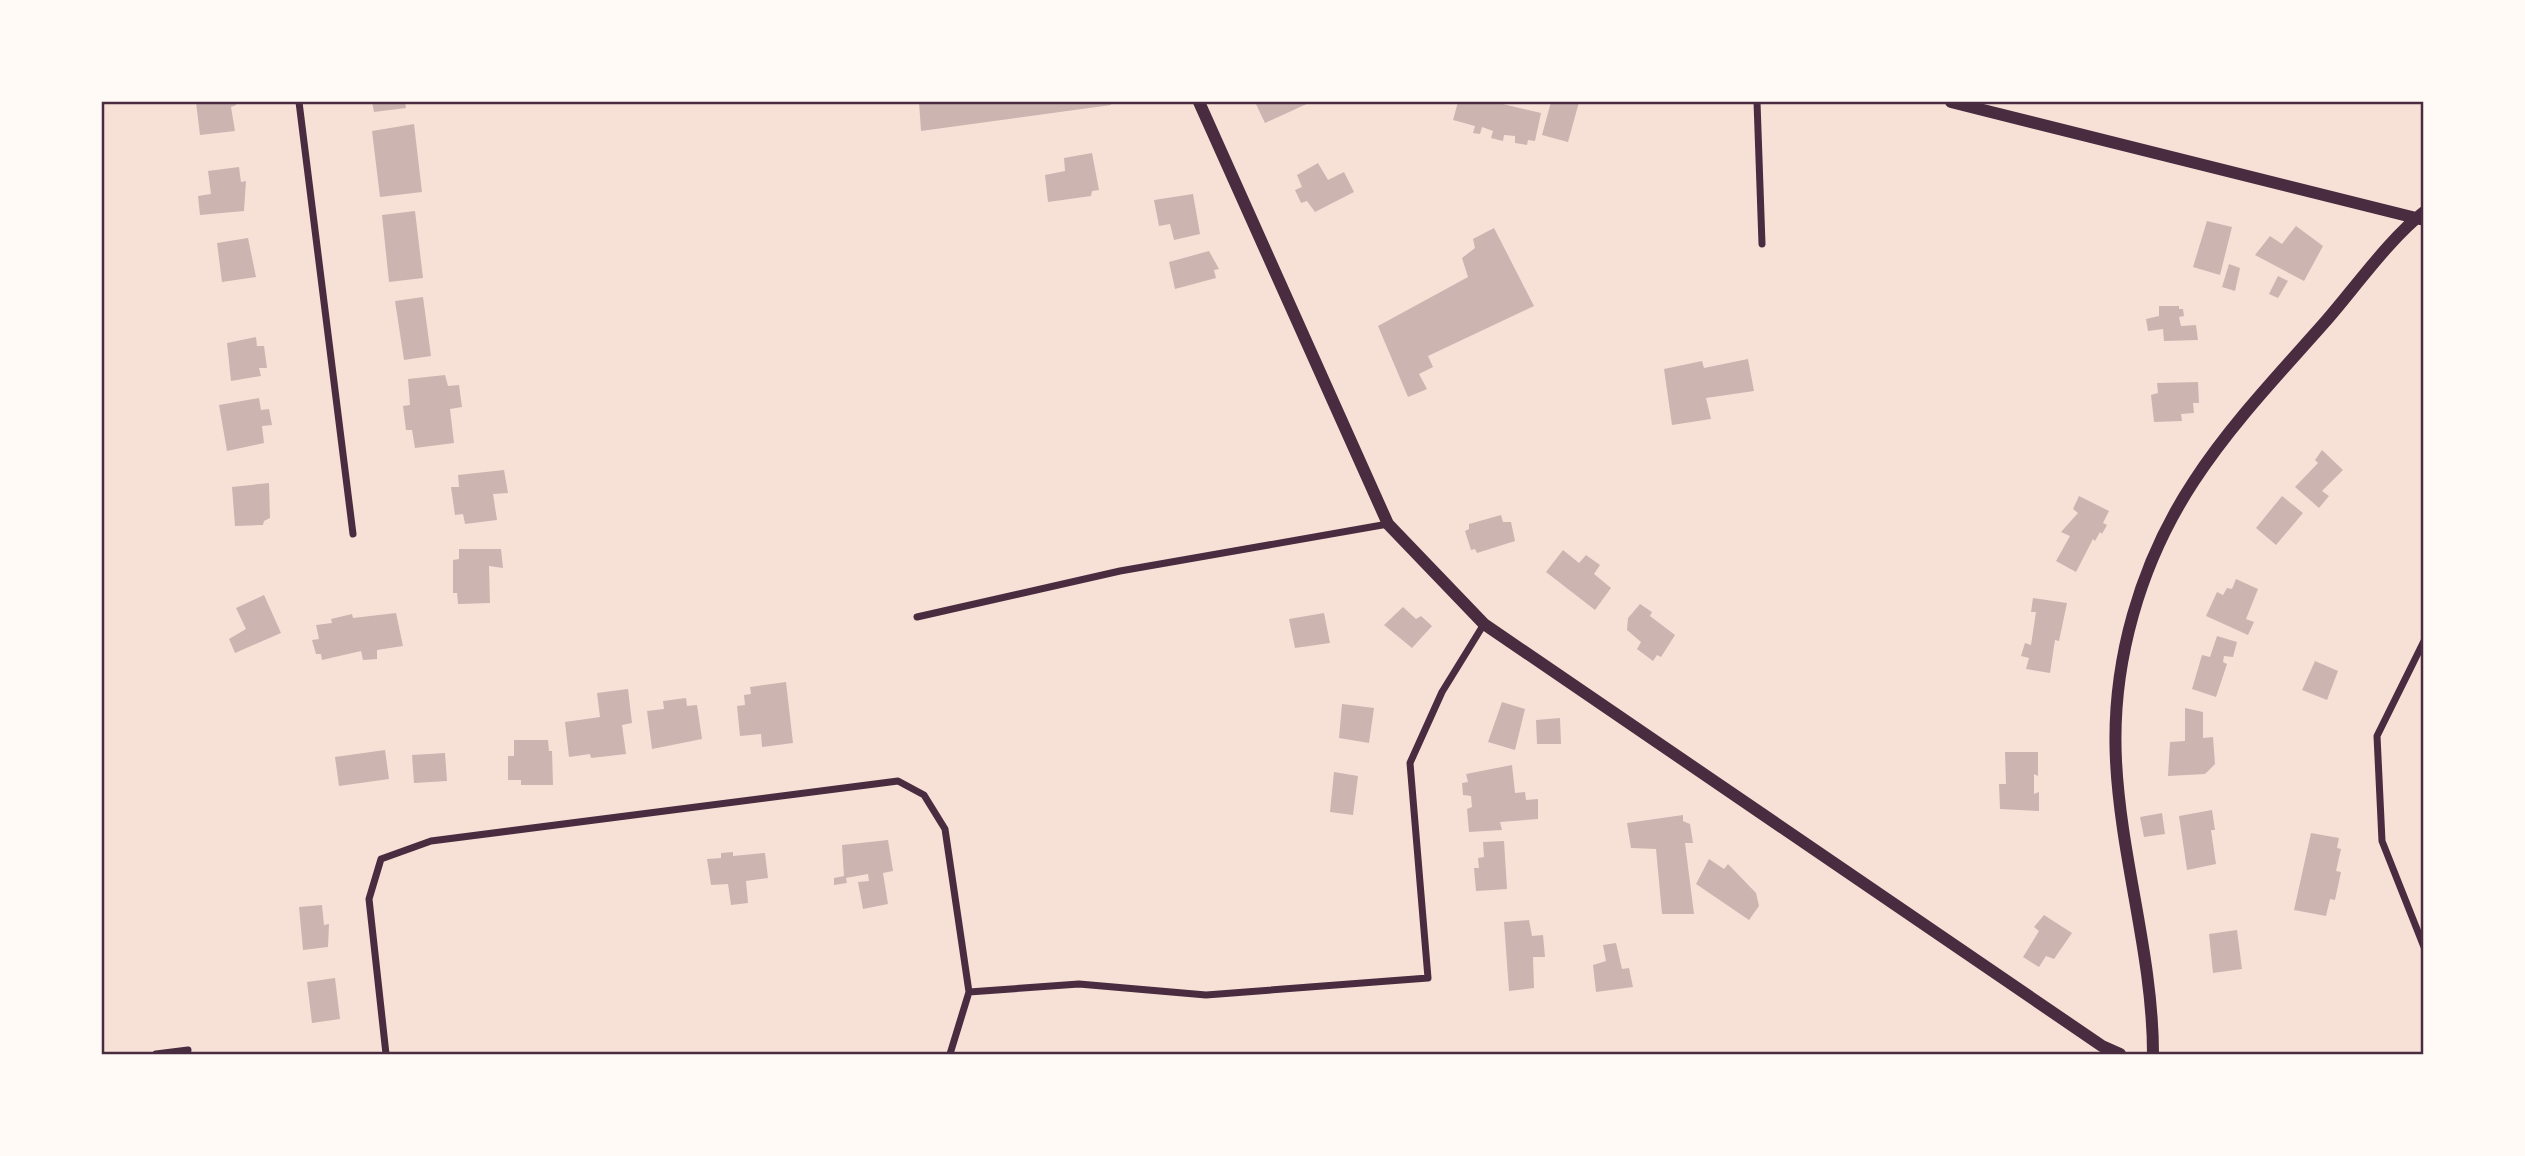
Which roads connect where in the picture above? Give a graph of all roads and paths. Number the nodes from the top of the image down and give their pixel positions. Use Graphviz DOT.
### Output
graph roads {
  1 [pos="299,102"];
  2 [pos="1199,102"];
  3 [pos="1757,102"];
  4 [pos="1951,102"];
  5 [pos="2421,217"];
  6 [pos="1762,244"];
  7 [pos="1388,524"];
  8 [pos="353,534"];
  9 [pos="917,617"];
  10 [pos="1484,625"];
  11 [pos="2424,641"];
  12 [pos="2424,947"];
  13 [pos="969,992"];
  14 [pos="188,1050"];
  15 [pos="156,1055"];
  16 [pos="386,1055"];
  17 [pos="950,1055"];
  18 [pos="2120,1055"];
  19 [pos="2153,1055"];
  1 -- 8 [label="street"];
  2 -- 7 [label="street"];
  3 -- 6 [label="street"];
  4 -- 5 [label="street"];
  5 -- 19 [label="street"];
  7 -- 9 [label="street"];
  7 -- 10 [label="street"];
  10 -- 13 [label="street"];
  10 -- 18 [label="street"];
  11 -- 12 [label="street"];
  13 -- 16 [label="street"];
  13 -- 17 [label="street"];
  14 -- 15 [label="street"];
}
